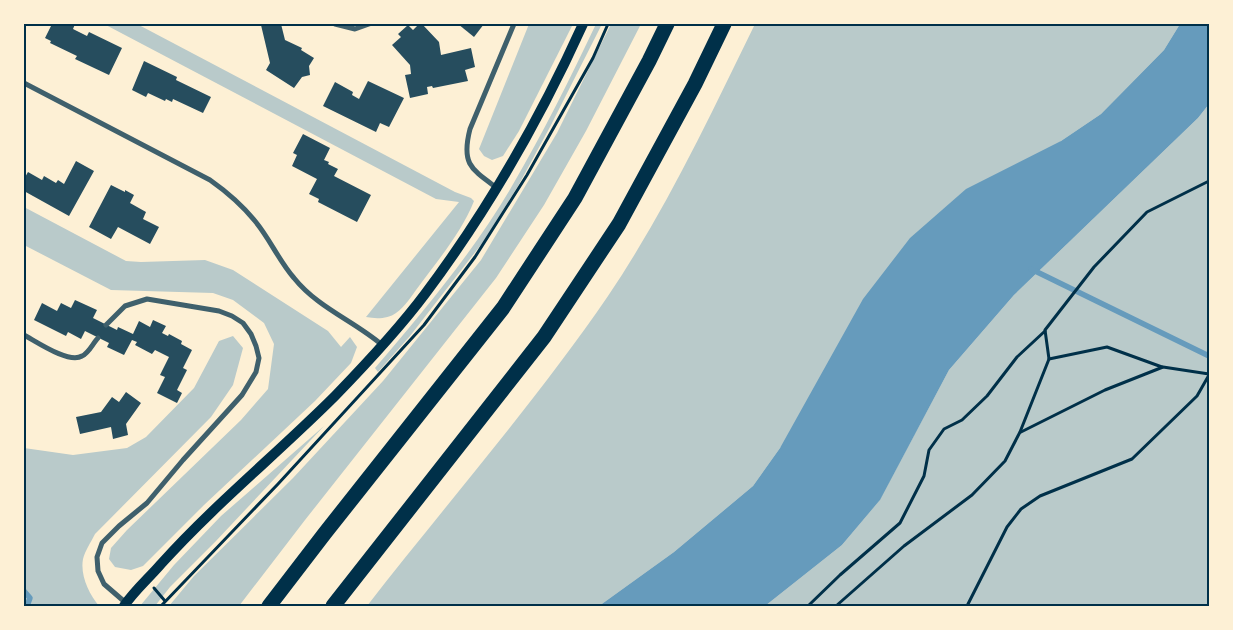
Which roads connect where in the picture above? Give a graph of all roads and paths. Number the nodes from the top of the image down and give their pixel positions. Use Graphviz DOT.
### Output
graph roads {
  1 [pos="335,24"];
  2 [pos="370,24"];
  3 [pos="514,24"];
  4 [pos="583,24"];
  5 [pos="668,24"];
  6 [pos="724,24"];
  7 [pos="24,83"];
  8 [pos="1209,180"];
  9 [pos="497,188"];
  10 [pos="106,325"];
  11 [pos="1045,330"];
  12 [pos="24,335"];
  13 [pos="98,338"];
  14 [pos="382,345"];
  15 [pos="1049,358"];
  16 [pos="1162,367"];
  17 [pos="1209,375"];
  18 [pos="1020,432"];
  19 [pos="125,605"];
  20 [pos="270,606"];
  21 [pos="333,606"];
  22 [pos="808,606"];
  23 [pos="836,606"];
  24 [pos="967,606"];
  1 -- 2 [label="street"];
  3 -- 9 [label="street"];
  4 -- 9 [label="main road"];
  5 -- 20 [label="highway"];
  6 -- 21 [label="highway"];
  7 -- 14 [label="street"];
  8 -- 11 [label="path"];
  9 -- 14 [label="main road"];
  10 -- 19 [label="street"];
  11 -- 15 [label="path"];
  11 -- 22 [label="path"];
  12 -- 13 [label="street"];
  14 -- 19 [label="main road"];
  15 -- 16 [label="path"];
  15 -- 18 [label="path"];
  16 -- 17 [label="path"];
  16 -- 18 [label="path"];
  17 -- 24 [label="path"];
  18 -- 23 [label="path"];
}
